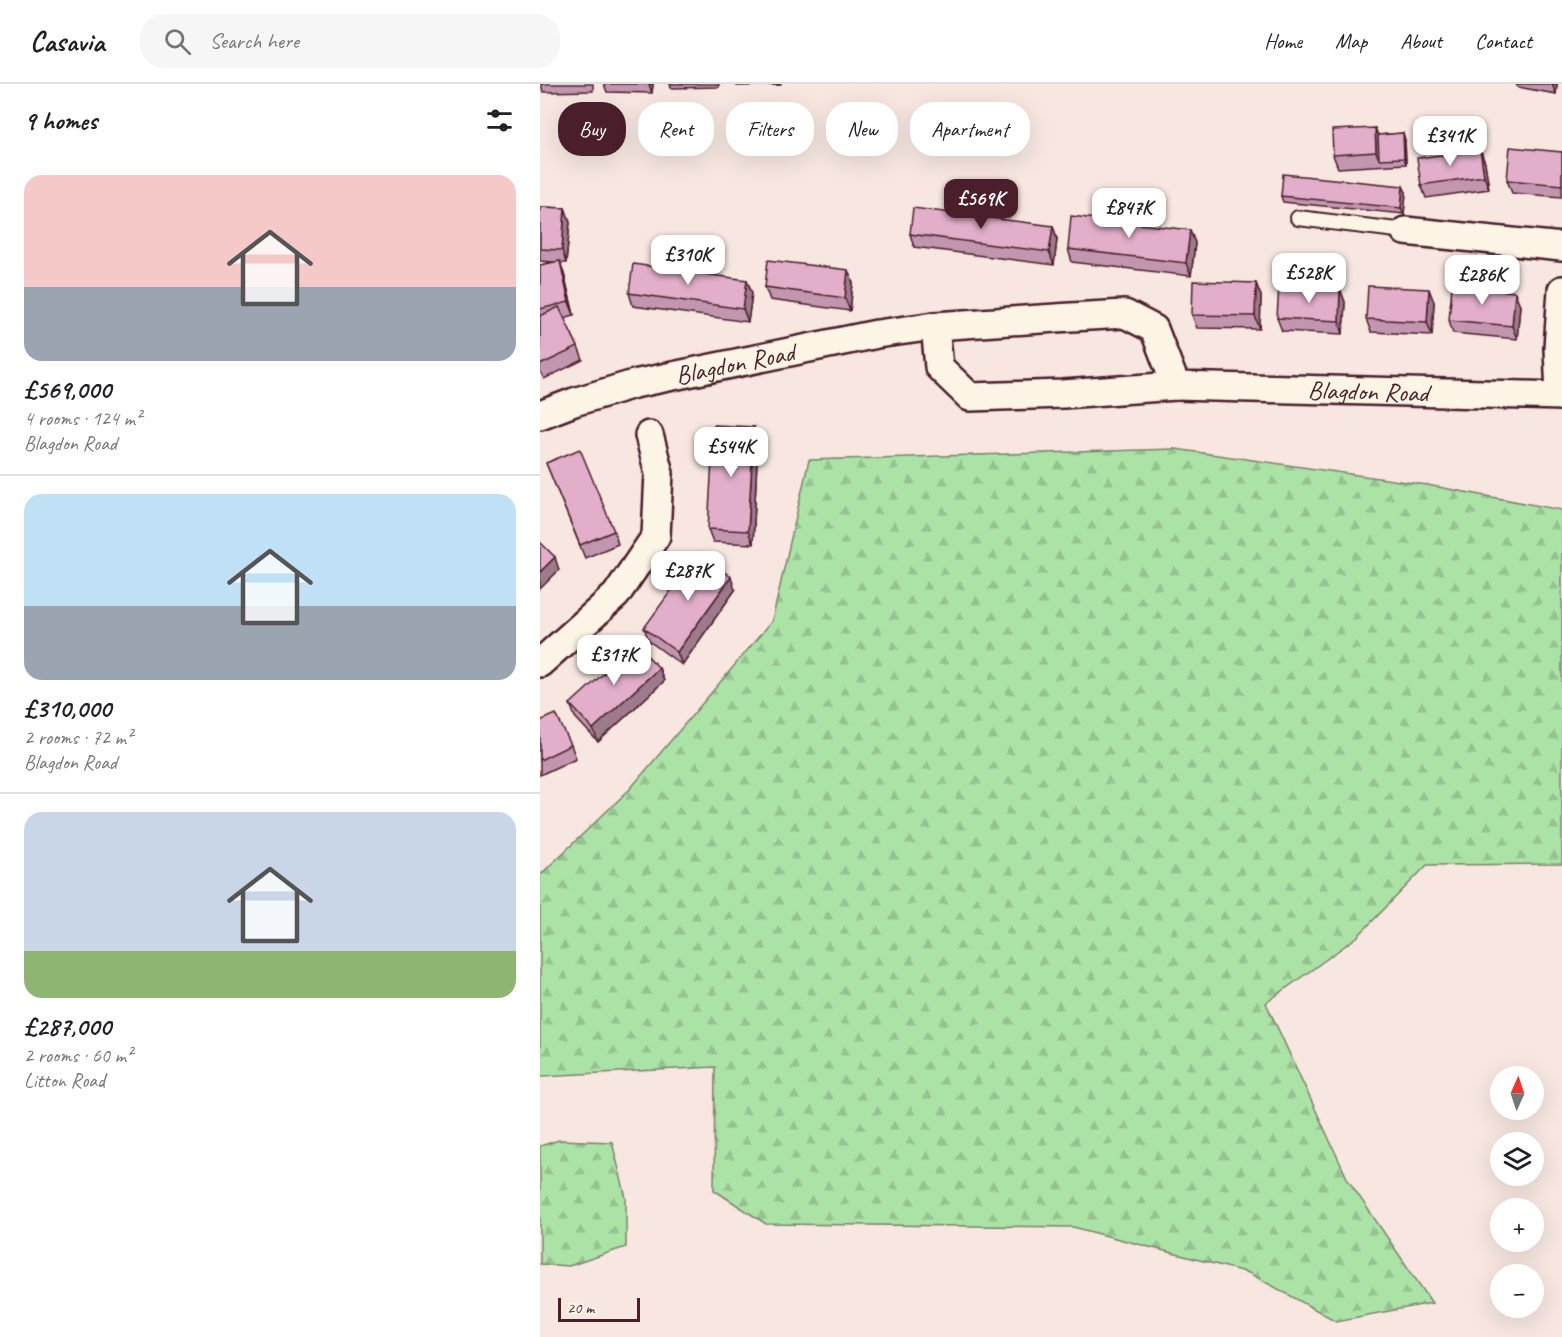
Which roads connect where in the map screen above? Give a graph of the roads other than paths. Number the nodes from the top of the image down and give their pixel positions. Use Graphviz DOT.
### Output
graph roads {
  1 [pos="1298,219"];
  2 [pos="1405,231"];
  3 [pos="1562,247"];
  4 [pos="1562,290"];
  5 [pos="935,326"];
  6 [pos="1176,386"];
  7 [pos="1561,396"];
  8 [pos="540,415"];
  9 [pos="649,435"];
  10 [pos="540,663"];
  1 -- 2 [label="lane"];
  2 -- 3 [label="street"];
  4 -- 7 [label="street"];
  5 -- 6 [label="street, Blagdon Road"];
  5 -- 6 [label="street, Blagdon Road"];
  5 -- 8 [label="street, Blagdon Road"];
  6 -- 7 [label="street, Blagdon Road"];
  9 -- 10 [label="street"];
}
